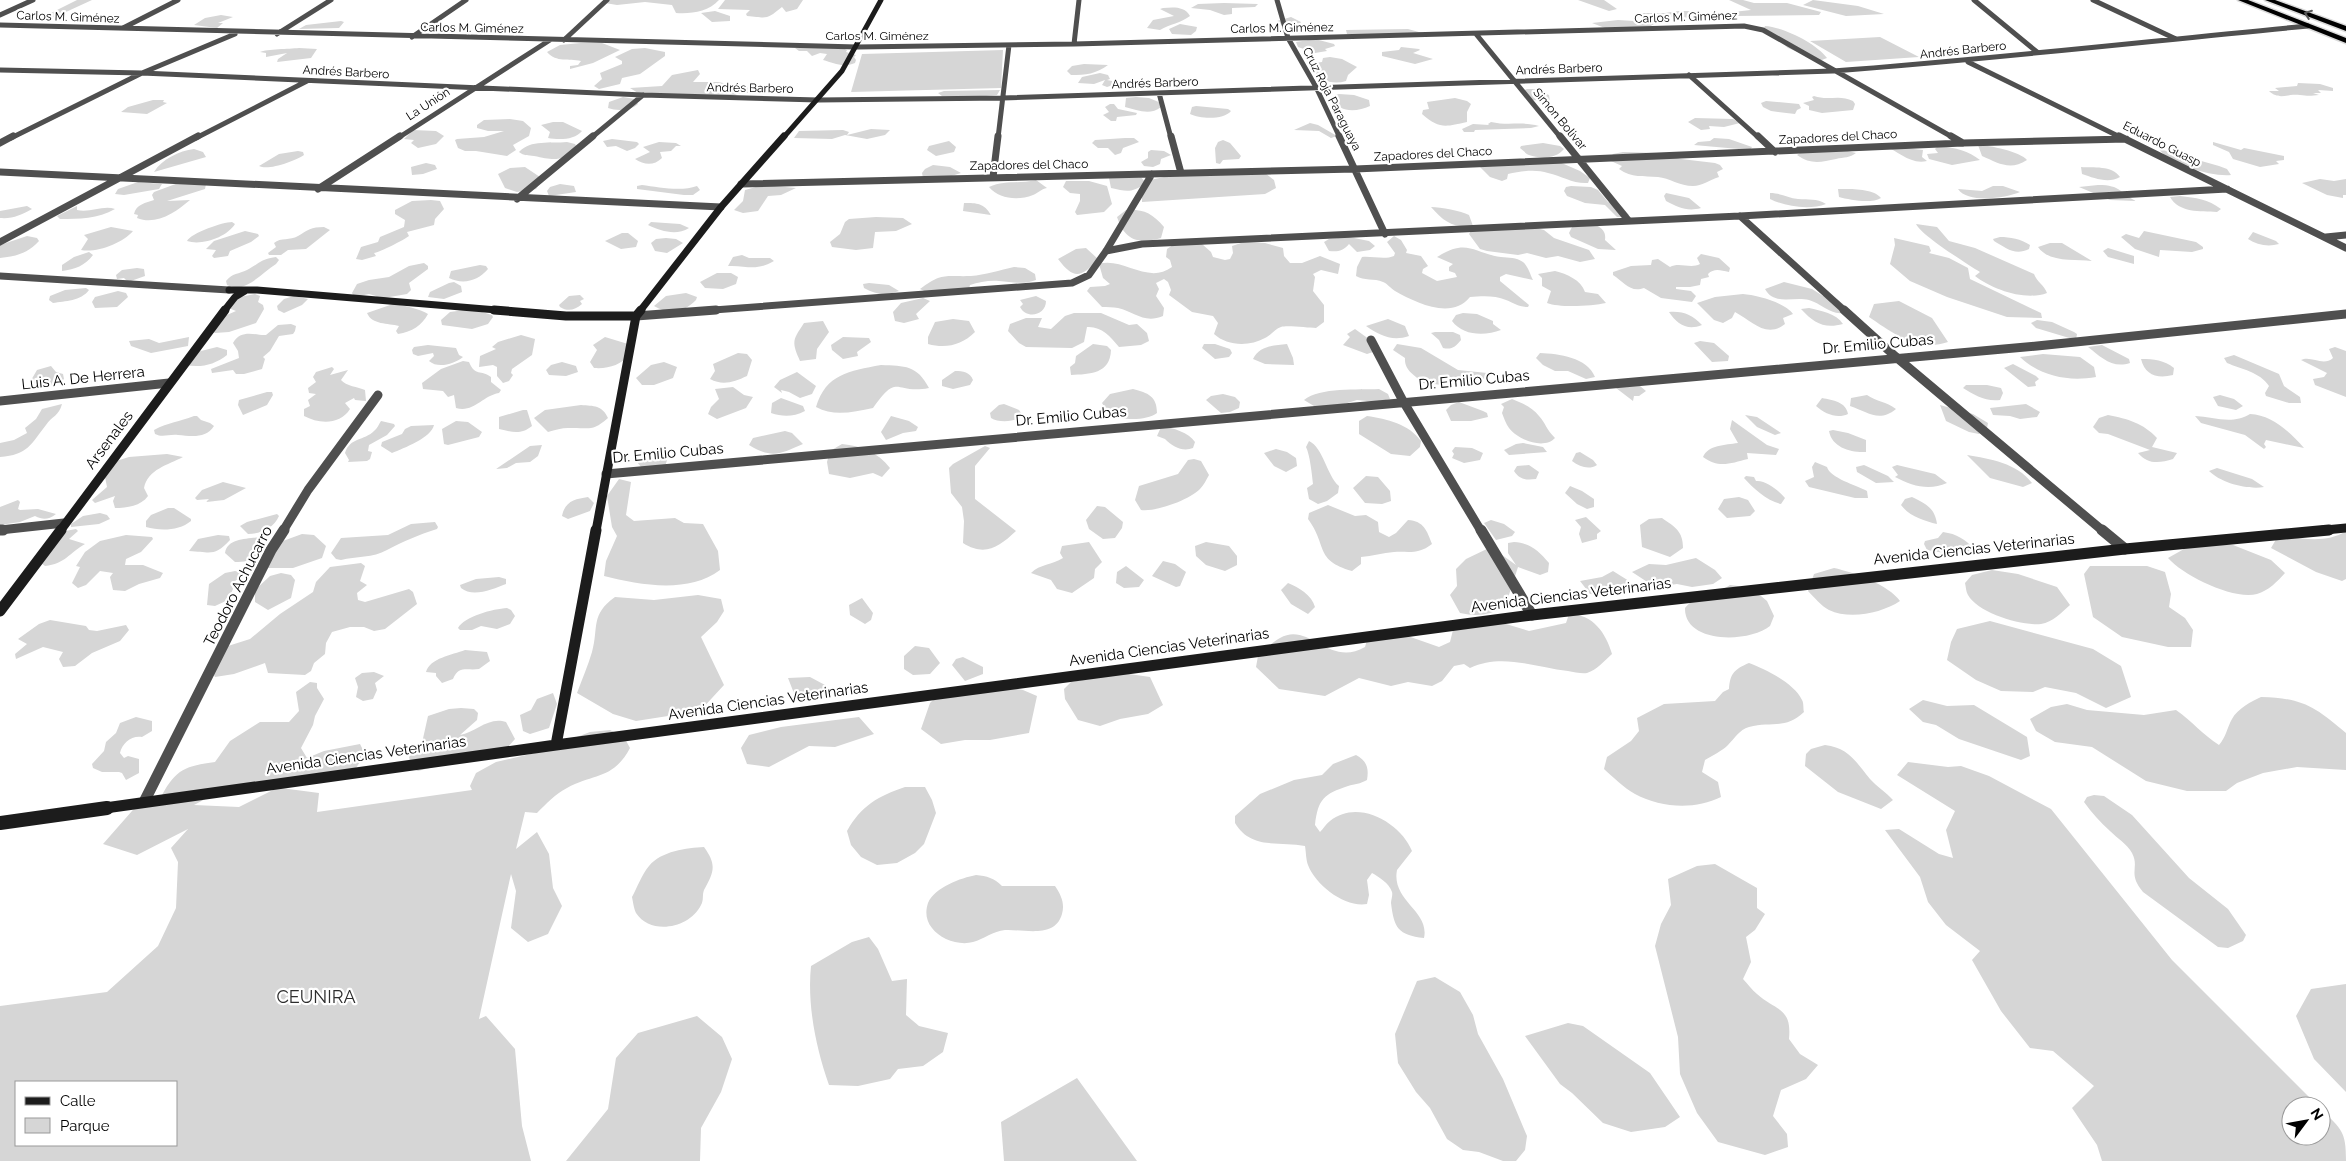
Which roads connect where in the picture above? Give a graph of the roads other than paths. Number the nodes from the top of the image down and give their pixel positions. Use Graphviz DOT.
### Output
graph roads {
  1 [pos="33,0"];
  2 [pos="178,0"];
  3 [pos="331,0"];
  4 [pos="466,0"];
  5 [pos="606,0"];
  6 [pos="880,0"];
  7 [pos="1079,0"];
  8 [pos="1277,0"];
  9 [pos="1974,0"];
  10 [pos="2093,0"];
  11 [pos="2242,0"];
  12 [pos="2269,0"];
  13 [pos="0,15"];
  14 [pos="0,25"];
  15 [pos="2308,26"];
  16 [pos="122,29"];
  17 [pos="2346,29"];
  18 [pos="237,33"];
  19 [pos="277,34"];
  20 [pos="1476,34"];
  21 [pos="412,37"];
  22 [pos="1288,38"];
  23 [pos="550,40"];
  24 [pos="564,40"];
  25 [pos="2178,40"];
  26 [pos="2346,41"];
  27 [pos="1074,44"];
  28 [pos="1009,45"];
  29 [pos="857,47"];
  30 [pos="2037,52"];
  31 [pos="1967,61"];
  32 [pos="0,70"];
  33 [pos="1833,71"];
  34 [pos="142,73"];
  35 [pos="1690,75"];
  36 [pos="308,80"];
  37 [pos="1513,81"];
  38 [pos="474,87"];
  39 [pos="1316,87"];
  40 [pos="1159,93"];
  41 [pos="643,95"];
  42 [pos="1003,98"];
  43 [pos="818,100"];
  44 [pos="2126,139"];
  45 [pos="0,143"];
  46 [pos="1963,143"];
  47 [pos="1775,152"];
  48 [pos="1579,158"];
  49 [pos="1355,169"];
  50 [pos="0,172"];
  51 [pos="1181,173"];
  52 [pos="1152,174"];
  53 [pos="993,177"];
  54 [pos="117,178"];
  55 [pos="742,184"];
  56 [pos="318,189"];
  57 [pos="2226,189"];
  58 [pos="517,199"];
  59 [pos="721,207"];
  60 [pos="1740,216"];
  61 [pos="1628,220"];
  62 [pos="1385,234"];
  63 [pos="2346,235"];
  64 [pos="2325,238"];
  65 [pos="0,242"];
  66 [pos="2346,248"];
  67 [pos="1106,251"];
  68 [pos="0,276"];
  69 [pos="245,291"];
  70 [pos="2346,314"];
  71 [pos="636,316"];
  72 [pos="1371,340"];
  73 [pos="1896,357"];
  74 [pos="169,383"];
  75 [pos="378,396"];
  76 [pos="0,401"];
  77 [pos="1403,401"];
  78 [pos="606,474"];
  79 [pos="64,523"];
  80 [pos="2346,528"];
  81 [pos="0,530"];
  82 [pos="2125,549"];
  83 [pos="0,611"];
  84 [pos="1532,615"];
  85 [pos="556,745"];
  86 [pos="144,802"];
  87 [pos="0,824"];
  1 -- 13 [label="street"];
  2 -- 16 [label="street"];
  3 -- 19 [label="street"];
  4 -- 21 [label="street"];
  5 -- 24 [label="street"];
  6 -- 29 [label="street"];
  7 -- 27 [label="street"];
  8 -- 22 [label="street, Cruz Roja Paraguaya"];
  9 -- 30 [label="street"];
  10 -- 25 [label="street"];
  11 -- 15 [label="highway"];
  17 -- 12 [label="highway, one-way"];
  14 -- 16 [label="street, Carlos M. Giménez"];
  15 -- 25 [label="street, Andrés Barbero"];
  15 -- 26 [label="highway"];
  16 -- 18 [label="street, Carlos M. Giménez"];
  18 -- 19 [label="street, Carlos M. Giménez"];
  18 -- 34 [label="street"];
  19 -- 21 [label="street, Carlos M. Giménez"];
  20 -- 22 [label="street, Carlos M. Giménez"];
  20 -- 33 [label="street, Carlos M. Giménez"];
  20 -- 37 [label="street, Simon Bolivar"];
  21 -- 23 [label="street, Carlos M. Giménez"];
  22 -- 27 [label="street, Carlos M. Giménez"];
  22 -- 39 [label="street, Cruz Roja Paraguaya"];
  23 -- 24 [label="street, Carlos M. Giménez"];
  23 -- 38 [label="street, La Unión"];
  24 -- 29 [label="street, Carlos M. Giménez"];
  25 -- 30 [label="street, Andrés Barbero"];
  27 -- 28 [label="street, Carlos M. Giménez"];
  28 -- 29 [label="street, Carlos M. Giménez"];
  28 -- 42 [label="street"];
  29 -- 43 [label="street"];
  30 -- 31 [label="street, Andrés Barbero"];
  31 -- 33 [label="street, Andrés Barbero"];
  31 -- 44 [label="street, Eduardo Guasp"];
  32 -- 34 [label="street, Andrés Barbero"];
  33 -- 35 [label="street, Andrés Barbero"];
  33 -- 46 [label="street"];
  34 -- 36 [label="street, Andrés Barbero"];
  34 -- 45 [label="street"];
  35 -- 37 [label="street, Andrés Barbero"];
  35 -- 47 [label="street"];
  36 -- 38 [label="street, Andrés Barbero"];
  36 -- 54 [label="street"];
  37 -- 39 [label="street, Andrés Barbero"];
  37 -- 48 [label="street, Simon Bolivar"];
  38 -- 41 [label="street, Andrés Barbero"];
  38 -- 56 [label="street, La Unión"];
  39 -- 40 [label="street, Andrés Barbero"];
  39 -- 49 [label="street, Cruz Roja Paraguaya"];
  40 -- 42 [label="street, Andrés Barbero"];
  40 -- 51 [label="street"];
  41 -- 43 [label="street, Andrés Barbero"];
  41 -- 58 [label="street"];
  42 -- 43 [label="street, Andrés Barbero"];
  42 -- 53 [label="street"];
  43 -- 55 [label="street"];
  44 -- 46 [label="street, Zapadores del Chaco"];
  44 -- 57 [label="street, Eduardo Guasp"];
  46 -- 47 [label="street, Zapadores del Chaco"];
  47 -- 48 [label="street, Zapadores del Chaco"];
  48 -- 49 [label="street, Zapadores del Chaco"];
  48 -- 61 [label="street, Simon Bolivar"];
  49 -- 51 [label="street, Zapadores del Chaco"];
  49 -- 62 [label="street, Cruz Roja Paraguaya"];
  50 -- 54 [label="street"];
  51 -- 52 [label="street, Zapadores del Chaco"];
  52 -- 53 [label="street, Zapadores del Chaco"];
  52 -- 67 [label="street"];
  53 -- 55 [label="street, Zapadores del Chaco"];
  54 -- 56 [label="street"];
  54 -- 65 [label="street"];
  55 -- 59 [label="street"];
  56 -- 58 [label="street"];
  57 -- 60 [label="street"];
  57 -- 64 [label="street, Eduardo Guasp"];
  58 -- 59 [label="street"];
  59 -- 71 [label="street"];
  60 -- 61 [label="street"];
  60 -- 73 [label="street"];
  61 -- 62 [label="street"];
  62 -- 67 [label="street"];
  63 -- 64 [label="street"];
  64 -- 66 [label="street, Eduardo Guasp"];
  67 -- 71 [label="street"];
  68 -- 69 [label="street"];
  69 -- 71 [label="street"];
  69 -- 74 [label="street, Arsenales"];
  70 -- 73 [label="street, Dr. Emilio Cubas"];
  71 -- 78 [label="street"];
  72 -- 77 [label="street"];
  73 -- 77 [label="street, Dr. Emilio Cubas"];
  73 -- 82 [label="street"];
  74 -- 76 [label="street, Luis A. De Herrera"];
  74 -- 79 [label="street, Arsenales"];
  75 -- 86 [label="street, Teodoro Achucarro"];
  77 -- 78 [label="street, Dr. Emilio Cubas"];
  77 -- 84 [label="street"];
  78 -- 85 [label="street"];
  79 -- 81 [label="street"];
  79 -- 83 [label="street, Arsenales"];
  80 -- 82 [label="street, Avenida Ciencias Veterinarias"];
  82 -- 84 [label="street, Avenida Ciencias Veterinarias"];
  84 -- 85 [label="street, Avenida Ciencias Veterinarias"];
  85 -- 86 [label="street, Avenida Ciencias Veterinarias"];
  86 -- 87 [label="street, Avenida Ciencias Veterinarias"];
}
